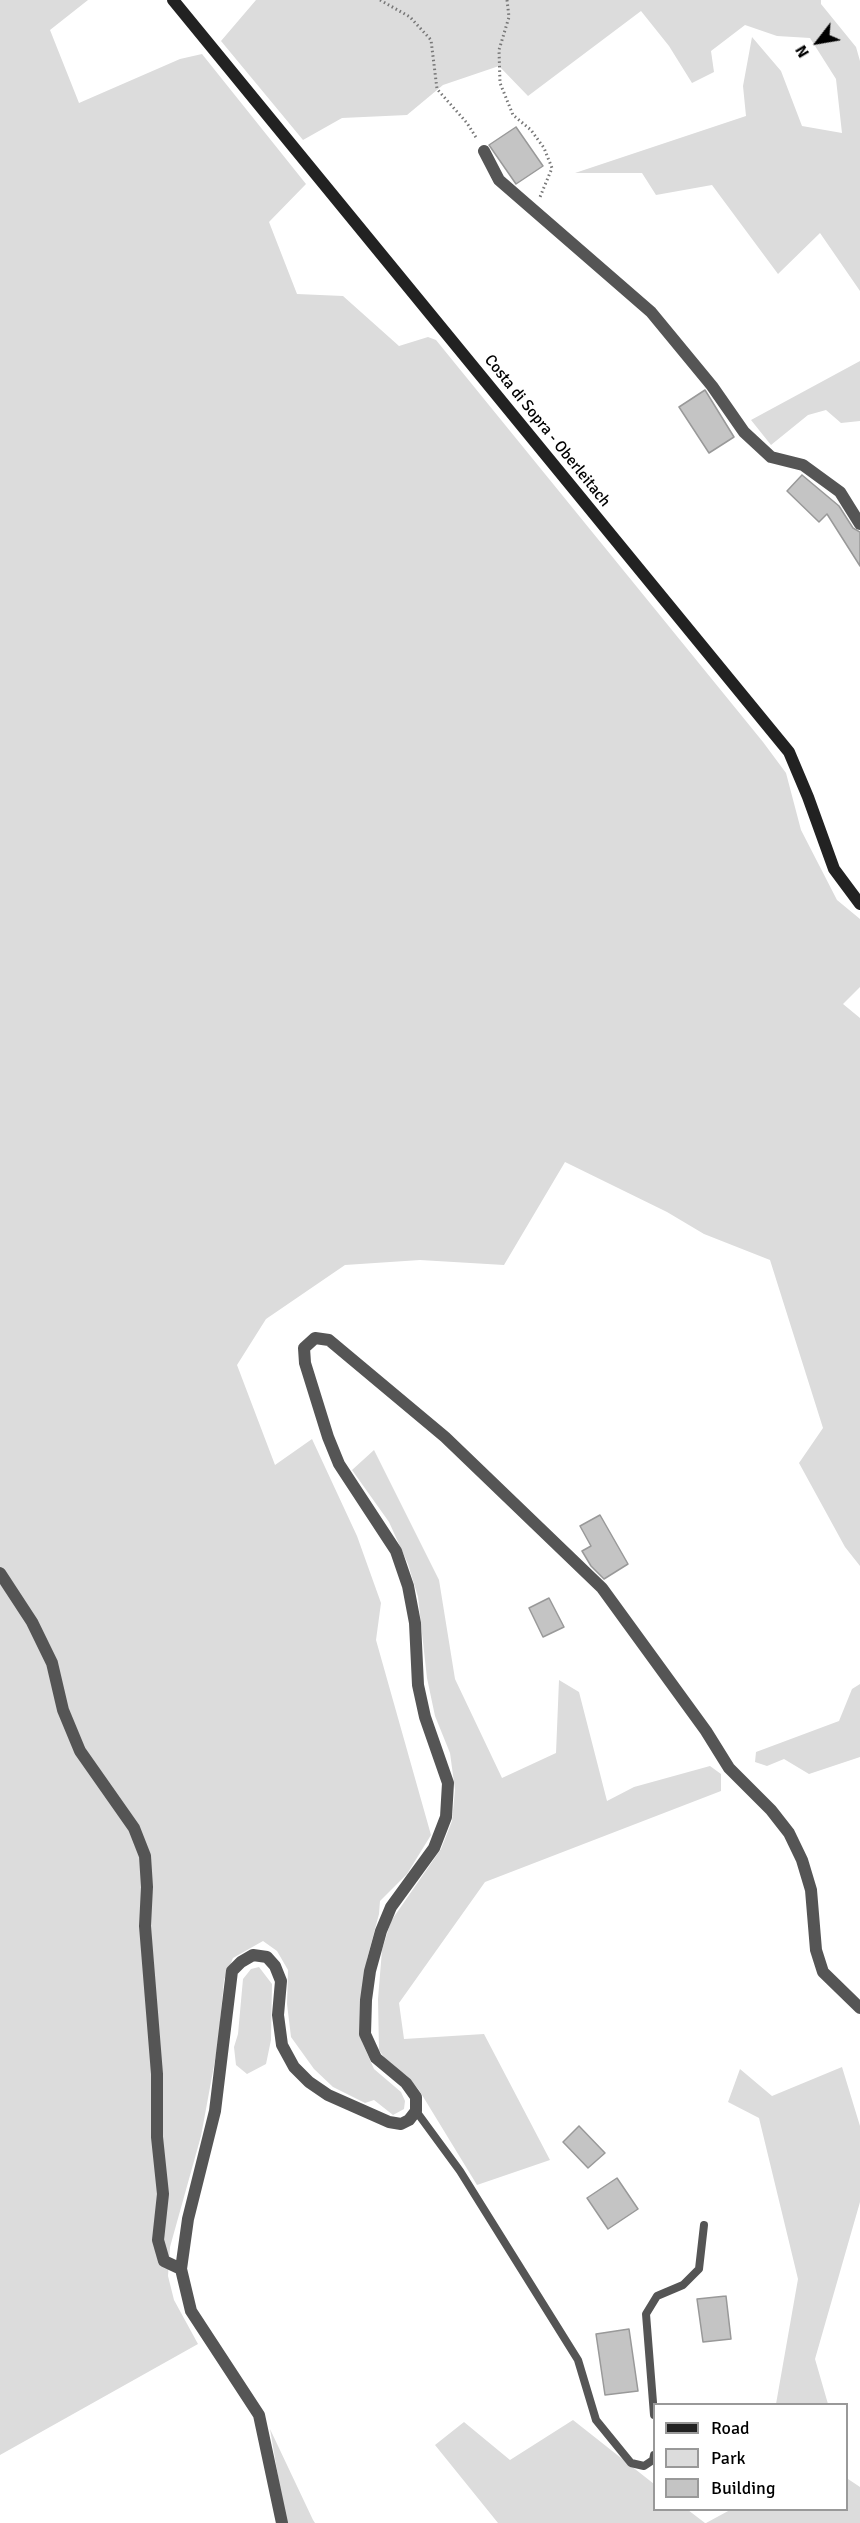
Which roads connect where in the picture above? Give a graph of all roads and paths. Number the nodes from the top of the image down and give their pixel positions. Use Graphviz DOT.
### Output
graph roads {
  1 [pos="173,0"];
  2 [pos="380,0"];
  3 [pos="507,0"];
  4 [pos="484,151"];
  5 [pos="532,208"];
  6 [pos="860,524"];
  7 [pos="858,902"];
  8 [pos="0,1573"];
  9 [pos="860,2008"];
  10 [pos="417,2111"];
  11 [pos="704,2225"];
  12 [pos="181,2269"];
  13 [pos="653,2404"];
  14 [pos="653,2460"];
  15 [pos="282,2523"];
  1 -- 7 [label="main road, Costa di Sopra - Oberleitach"];
  2 -- 4 [label="path"];
  3 -- 5 [label="path"];
  4 -- 5 [label="street"];
  5 -- 6 [label="street"];
  8 -- 12 [label="street"];
  9 -- 10 [label="street"];
  10 -- 12 [label="street"];
  10 -- 14 [label="lane"];
  11 -- 13 [label="lane"];
  12 -- 15 [label="street"];
}
